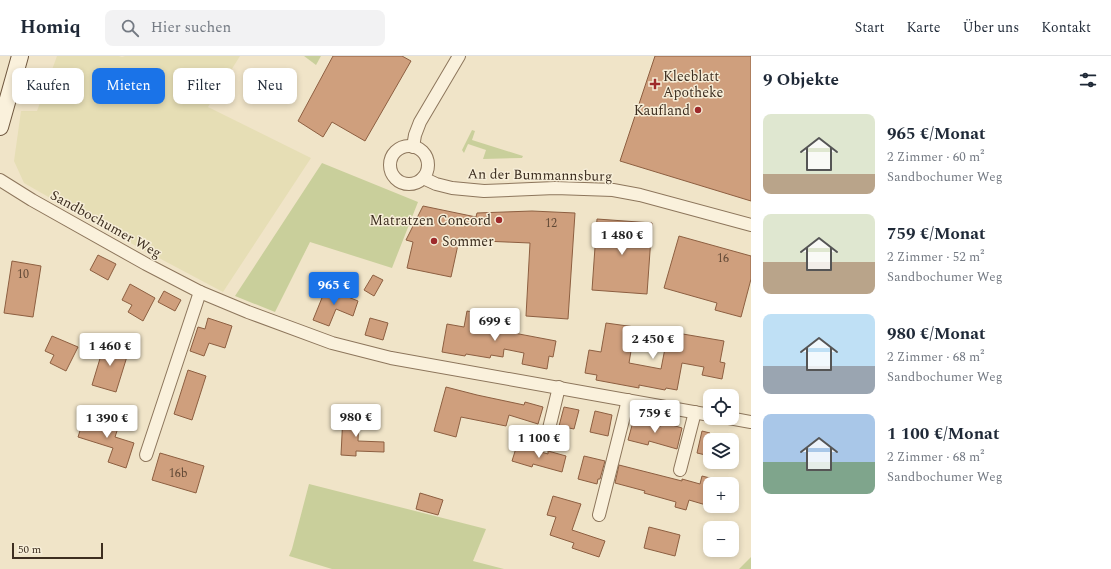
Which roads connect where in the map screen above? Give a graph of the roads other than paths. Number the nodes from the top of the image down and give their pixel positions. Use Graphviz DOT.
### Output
graph roads {
  1 [pos="20,56"];
  2 [pos="459,56"];
  3 [pos="0,127"];
  4 [pos="413,147"];
  5 [pos="423,178"];
  6 [pos="0,180"];
  7 [pos="751,225"];
  8 [pos="200,292"];
  9 [pos="559,387"];
  10 [pos="628,400"];
  11 [pos="695,412"];
  12 [pos="703,414"];
  13 [pos="739,420"];
  14 [pos="751,422"];
  15 [pos="546,441"];
  16 [pos="146,455"];
  17 [pos="680,470"];
  18 [pos="599,515"];
  1 -- 3 [label="street"];
  2 -- 4 [label="street"];
  4 -- 5 [label="street"];
  4 -- 5 [label="street"];
  5 -- 7 [label="street, An der Bummannsburg"];
  6 -- 8 [label="street, Sandbochumer Weg"];
  8 -- 9 [label="street, Sandbochumer Weg"];
  8 -- 16 [label="street"];
  9 -- 10 [label="street, Sandbochumer Weg"];
  9 -- 15 [label="street"];
  10 -- 11 [label="street, Sandbochumer Weg"];
  10 -- 18 [label="street"];
  11 -- 12 [label="street, Sandbochumer Weg"];
  11 -- 17 [label="street"];
  13 -- 14 [label="street"];
}
